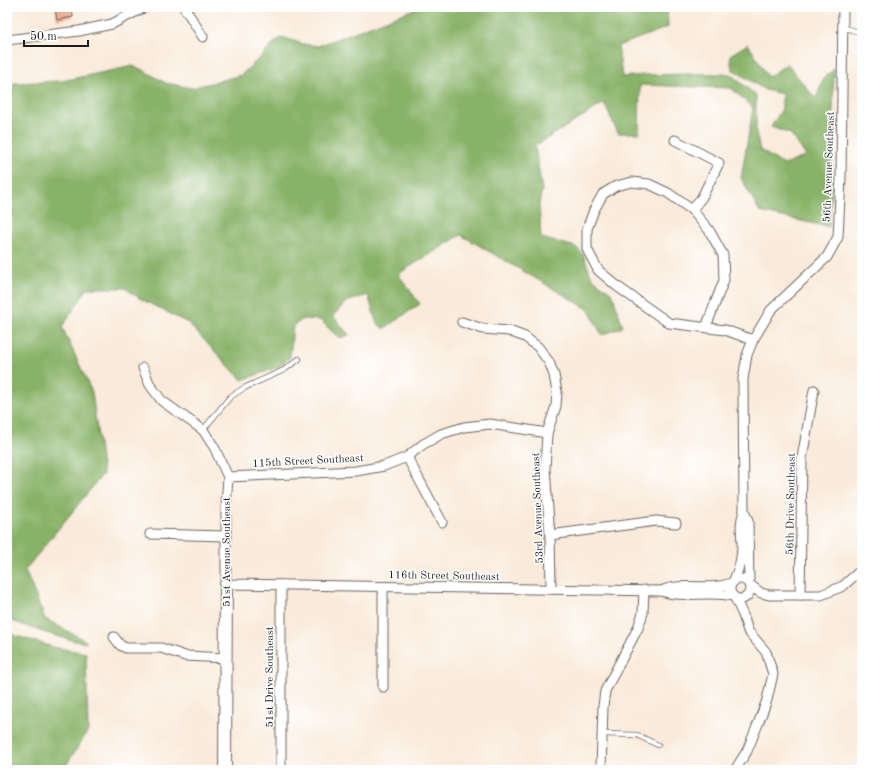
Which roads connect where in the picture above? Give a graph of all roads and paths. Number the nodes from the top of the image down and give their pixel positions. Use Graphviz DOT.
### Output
graph roads {
  1 [pos="184,7"];
  2 [pos="843,7"];
  3 [pos="140,8"];
  4 [pos="842,27"];
  5 [pos="862,33"];
  6 [pos="203,37"];
  7 [pos="7,40"];
  8 [pos="675,140"];
  9 [pos="692,210"];
  10 [pos="462,322"];
  11 [pos="706,327"];
  12 [pos="753,340"];
  13 [pos="299,359"];
  14 [pos="143,368"];
  15 [pos="814,390"];
  16 [pos="203,430"];
  17 [pos="547,433"];
  18 [pos="407,457"];
  19 [pos="228,477"];
  20 [pos="744,511"];
  21 [pos="442,522"];
  22 [pos="676,523"];
  23 [pos="150,534"];
  24 [pos="550,535"];
  25 [pos="226,536"];
  26 [pos="862,569"];
  27 [pos="733,581"];
  28 [pos="226,584"];
  29 [pos="281,584"];
  30 [pos="750,584"];
  31 [pos="383,587"];
  32 [pos="551,588"];
  33 [pos="644,590"];
  34 [pos="661,591"];
  35 [pos="769,595"];
  36 [pos="800,595"];
  37 [pos="747,596"];
  38 [pos="734,597"];
  39 [pos="743,615"];
  40 [pos="114,637"];
  41 [pos="226,658"];
  42 [pos="383,687"];
  43 [pos="602,734"];
  44 [pos="658,745"];
  45 [pos="225,770"];
  46 [pos="281,770"];
  47 [pos="601,770"];
  48 [pos="735,770"];
  1 -- 6 [label="street"];
  2 -- 4 [label="street, 56th Avenue Southeast"];
  3 -- 7 [label="street"];
  4 -- 5 [label="lane"];
  4 -- 12 [label="street, 56th Avenue Southeast"];
  8 -- 9 [label="street"];
  9 -- 11 [label="street"];
  9 -- 11 [label="street"];
  10 -- 17 [label="street, 53rd Avenue Southeast"];
  11 -- 12 [label="street"];
  12 -- 20 [label="street, 56th Avenue Southeast"];
  13 -- 16 [label="lane"];
  14 -- 16 [label="street, 51st Avenue Southeast"];
  15 -- 36 [label="street, 56th Drive Southeast"];
  16 -- 19 [label="street, 51st Avenue Southeast"];
  17 -- 18 [label="street, 115th Street Southeast"];
  17 -- 24 [label="street, 53rd Avenue Southeast"];
  18 -- 19 [label="street, 115th Street Southeast"];
  18 -- 21 [label="street"];
  19 -- 25 [label="street, 51st Avenue Southeast"];
  20 -- 27 [label="street, 56th Avenue Southeast"];
  20 -- 30 [label="street, 56th Avenue Southeast"];
  22 -- 24 [label="street"];
  23 -- 25 [label="street"];
  24 -- 32 [label="street, 53rd Avenue Southeast"];
  25 -- 28 [label="street, 51st Avenue Southeast"];
  26 -- 36 [label="street"];
  27 -- 30 [label="street"];
  27 -- 34 [label="street, 116th Street Southeast"];
  27 -- 38 [label="street"];
  28 -- 29 [label="street, 116th Street Southeast"];
  28 -- 41 [label="street, 51st Avenue Southeast"];
  29 -- 31 [label="street, 116th Street Southeast"];
  29 -- 46 [label="street, 51st Drive Southeast"];
  30 -- 35 [label="street"];
  30 -- 37 [label="street"];
  31 -- 32 [label="street, 116th Street Southeast"];
  31 -- 42 [label="street"];
  32 -- 33 [label="street, 116th Street Southeast"];
  33 -- 34 [label="street, 116th Street Southeast"];
  33 -- 43 [label="street"];
  34 -- 38 [label="street, 116th Street Southeast"];
  35 -- 36 [label="street"];
  35 -- 37 [label="street"];
  37 -- 38 [label="street"];
  37 -- 39 [label="street"];
  38 -- 39 [label="street"];
  39 -- 48 [label="street"];
  40 -- 41 [label="street"];
  41 -- 45 [label="street, 51st Avenue Southeast"];
  43 -- 44 [label="lane"];
  43 -- 47 [label="street"];
}
